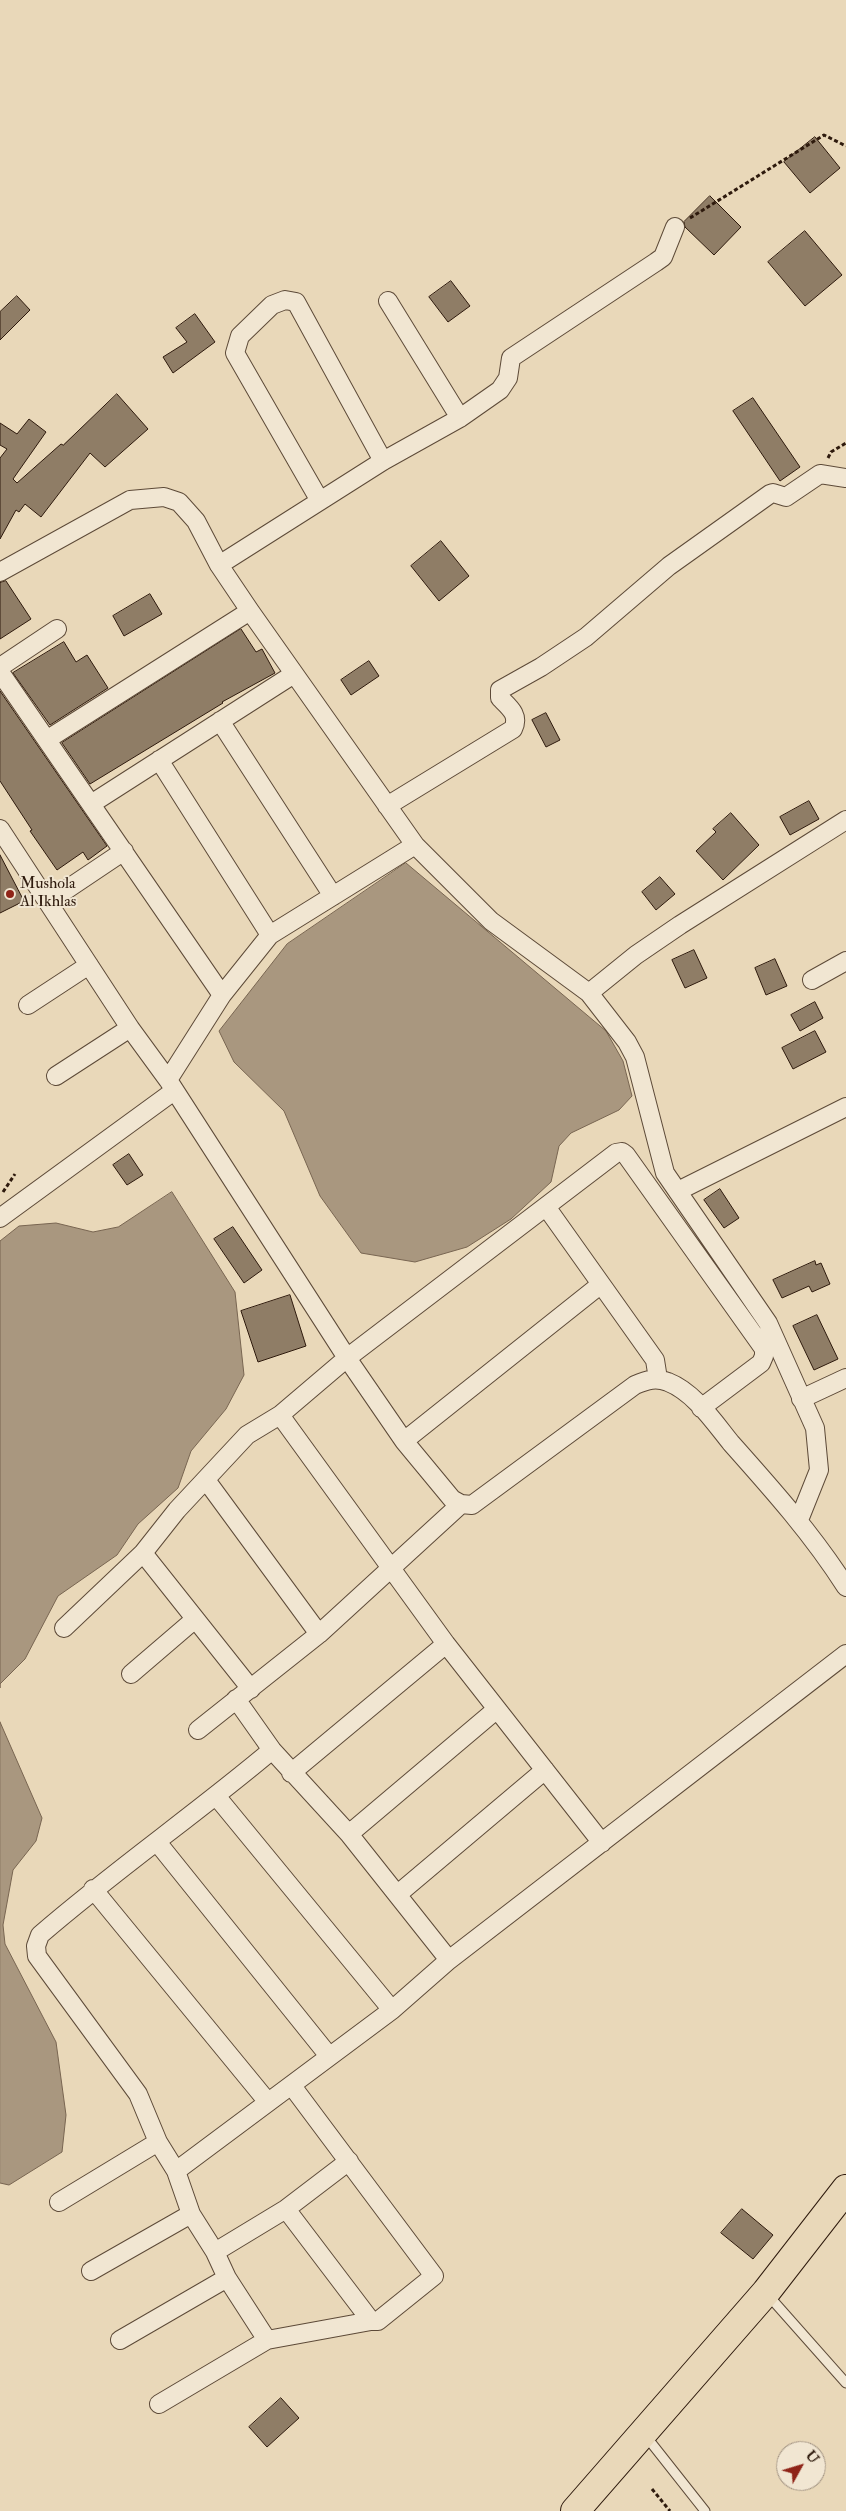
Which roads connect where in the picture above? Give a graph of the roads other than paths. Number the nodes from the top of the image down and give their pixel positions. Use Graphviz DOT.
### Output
graph roads {
  1 [pos="675,227"];
  2 [pos="388,301"];
  3 [pos="460,418"];
  4 [pos="383,461"];
  5 [pos="846,478"];
  6 [pos="320,501"];
  7 [pos="219,565"];
  8 [pos="0,572"];
  9 [pos="250,611"];
  10 [pos="57,629"];
  11 [pos="0,667"];
  12 [pos="0,672"];
  13 [pos="294,674"];
  14 [pos="220,721"];
  15 [pos="48,739"];
  16 [pos="159,760"];
  17 [pos="91,804"];
  18 [pos="387,806"];
  19 [pos="846,820"];
  20 [pos="3,839"];
  21 [pos="415,845"];
  22 [pos="124,851"];
  23 [pos="333,896"];
  24 [pos="48,902"];
  25 [pos="270,936"];
  26 [pos="846,961"];
  27 [pos="89,965"];
  28 [pos="812,980"];
  29 [pos="589,993"];
  30 [pos="222,995"];
  31 [pos="28,1005"];
  32 [pos="130,1028"];
  33 [pos="56,1076"];
  34 [pos="171,1085"];
  35 [pos="846,1107"];
  36 [pos="678,1191"];
  37 [pos="547,1208"];
  38 [pos="0,1218"];
  39 [pos="600,1285"];
  40 [pos="347,1358"];
  41 [pos="846,1378"];
  42 [pos="658,1379"];
  43 [pos="801,1399"];
  44 [pos="701,1408"];
  45 [pos="280,1415"];
  46 [pos="404,1441"];
  47 [pos="206,1480"];
  48 [pos="461,1504"];
  49 [pos="799,1520"];
  50 [pos="143,1553"];
  51 [pos="391,1569"];
  52 [pos="846,1586"];
  53 [pos="194,1620"];
  54 [pos="64,1628"];
  55 [pos="319,1634"];
  56 [pos="446,1644"];
  57 [pos="846,1654"];
  58 [pos="131,1674"];
  59 [pos="251,1689"];
  60 [pos="236,1700"];
  61 [pos="497,1709"];
  62 [pos="198,1730"];
  63 [pos="272,1750"];
  64 [pos="545,1770"];
  65 [pos="291,1773"];
  66 [pos="217,1797"];
  67 [pos="349,1834"];
  68 [pos="157,1842"];
  69 [pos="602,1843"];
  70 [pos="93,1889"];
  71 [pos="398,1894"];
  72 [pos="449,1960"];
  73 [pos="392,2010"];
  74 [pos="329,2056"];
  75 [pos="292,2086"];
  76 [pos="268,2101"];
  77 [pos="158,2142"];
  78 [pos="349,2161"];
  79 [pos="176,2171"];
  80 [pos="846,2189"];
  81 [pos="59,2202"];
  82 [pos="286,2208"];
  83 [pos="191,2214"];
  84 [pos="215,2252"];
  85 [pos="91,2271"];
  86 [pos="227,2278"];
  87 [pos="766,2292"];
  88 [pos="371,2321"];
  89 [pos="120,2340"];
  90 [pos="267,2340"];
  91 [pos="846,2383"];
  92 [pos="159,2404"];
  93 [pos="643,2433"];
  94 [pos="575,2511"];
  95 [pos="705,2511"];
  1 -- 3 [label="street"];
  2 -- 3 [label="street"];
  3 -- 4 [label="street"];
  4 -- 6 [label="street"];
  4 -- 6 [label="street"];
  5 -- 18 [label="street"];
  6 -- 7 [label="street"];
  7 -- 8 [label="street"];
  7 -- 9 [label="street"];
  9 -- 13 [label="street"];
  9 -- 15 [label="street"];
  10 -- 11 [label="street"];
  12 -- 15 [label="street"];
  13 -- 14 [label="street"];
  13 -- 18 [label="street"];
  14 -- 16 [label="street"];
  14 -- 23 [label="street"];
  15 -- 17 [label="street"];
  16 -- 17 [label="street"];
  16 -- 25 [label="street"];
  17 -- 22 [label="street"];
  18 -- 21 [label="street"];
  19 -- 29 [label="street"];
  20 -- 24 [label="street"];
  21 -- 23 [label="street"];
  21 -- 29 [label="street"];
  22 -- 24 [label="street"];
  22 -- 30 [label="street"];
  23 -- 25 [label="street"];
  24 -- 27 [label="street"];
  25 -- 30 [label="street"];
  26 -- 28 [label="street"];
  27 -- 31 [label="street"];
  27 -- 32 [label="street"];
  29 -- 36 [label="street"];
  30 -- 34 [label="street"];
  32 -- 33 [label="street"];
  32 -- 34 [label="street"];
  34 -- 38 [label="street"];
  34 -- 40 [label="street"];
  35 -- 36 [label="street"];
  36 -- 43 [label="street"];
  37 -- 39 [label="street"];
  37 -- 40 [label="street"];
  37 -- 44 [label="street"];
  39 -- 42 [label="street"];
  39 -- 46 [label="street"];
  40 -- 45 [label="street"];
  40 -- 46 [label="street"];
  41 -- 43 [label="street"];
  42 -- 44 [label="street"];
  42 -- 48 [label="street"];
  43 -- 49 [label="street"];
  44 -- 49 [label="street"];
  45 -- 47 [label="street"];
  45 -- 51 [label="street"];
  46 -- 48 [label="street"];
  47 -- 50 [label="street"];
  47 -- 55 [label="street"];
  48 -- 51 [label="street"];
  49 -- 52 [label="street"];
  50 -- 53 [label="street"];
  50 -- 54 [label="street"];
  51 -- 55 [label="street"];
  51 -- 56 [label="street"];
  53 -- 58 [label="street"];
  53 -- 59 [label="street"];
  55 -- 59 [label="street"];
  56 -- 61 [label="street"];
  56 -- 65 [label="street"];
  57 -- 69 [label="street"];
  59 -- 60 [label="street"];
  60 -- 62 [label="street"];
  60 -- 63 [label="street"];
  61 -- 64 [label="street"];
  61 -- 67 [label="street"];
  63 -- 65 [label="street"];
  63 -- 66 [label="street"];
  64 -- 69 [label="street"];
  64 -- 71 [label="street"];
  65 -- 67 [label="street"];
  66 -- 68 [label="street"];
  66 -- 73 [label="street"];
  67 -- 71 [label="street"];
  68 -- 70 [label="street"];
  68 -- 74 [label="street"];
  69 -- 72 [label="street"];
  70 -- 76 [label="street"];
  70 -- 77 [label="street"];
  71 -- 72 [label="street"];
  72 -- 73 [label="street"];
  73 -- 74 [label="street"];
  74 -- 75 [label="street"];
  75 -- 76 [label="street"];
  75 -- 78 [label="street"];
  76 -- 79 [label="street"];
  77 -- 79 [label="street"];
  77 -- 81 [label="street"];
  78 -- 82 [label="street"];
  78 -- 88 [label="street"];
  79 -- 83 [label="street"];
  80 -- 87 [label="main road"];
  82 -- 84 [label="street"];
  82 -- 88 [label="street"];
  83 -- 84 [label="street"];
  83 -- 85 [label="street"];
  84 -- 86 [label="street"];
  86 -- 89 [label="street"];
  86 -- 90 [label="street"];
  87 -- 91 [label="lane"];
  87 -- 93 [label="main road"];
  88 -- 90 [label="street"];
  90 -- 92 [label="street"];
  93 -- 94 [label="main road"];
  93 -- 95 [label="lane"];
}
